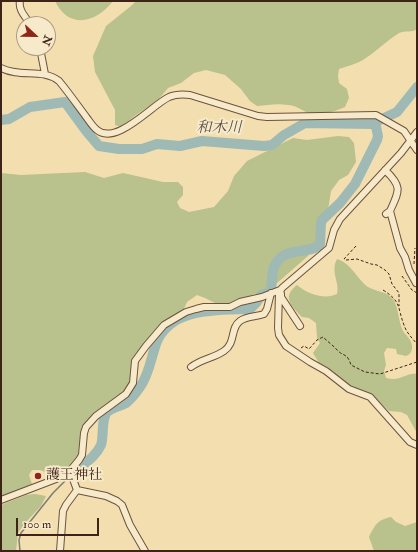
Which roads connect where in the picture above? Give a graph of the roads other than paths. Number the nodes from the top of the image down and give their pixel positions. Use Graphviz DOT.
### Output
graph roads {
  1 [pos="20,1"];
  2 [pos="25,16"];
  3 [pos="42,56"];
  4 [pos="1,68"];
  5 [pos="45,74"];
  6 [pos="417,132"];
  7 [pos="411,141"];
  8 [pos="417,150"];
  9 [pos="386,170"];
  10 [pos="416,283"];
  11 [pos="280,290"];
  12 [pos="271,293"];
  13 [pos="300,326"];
  14 [pos="191,367"];
  15 [pos="417,446"];
  16 [pos="71,474"];
  17 [pos="77,490"];
  18 [pos="1,500"];
  19 [pos="60,551"];
  20 [pos="145,551"];
  1 -- 2 [label="street"];
  3 -- 5 [label="street"];
  4 -- 5 [label="street"];
  5 -- 7 [label="street"];
  6 -- 7 [label="street"];
  7 -- 8 [label="street"];
  7 -- 9 [label="street"];
  9 -- 10 [label="street"];
  9 -- 11 [label="street"];
  11 -- 12 [label="street"];
  11 -- 13 [label="street"];
  11 -- 15 [label="street"];
  12 -- 14 [label="street"];
  12 -- 16 [label="street"];
  16 -- 17 [label="street"];
  16 -- 18 [label="street"];
  17 -- 19 [label="street"];
  17 -- 20 [label="street"];
}
